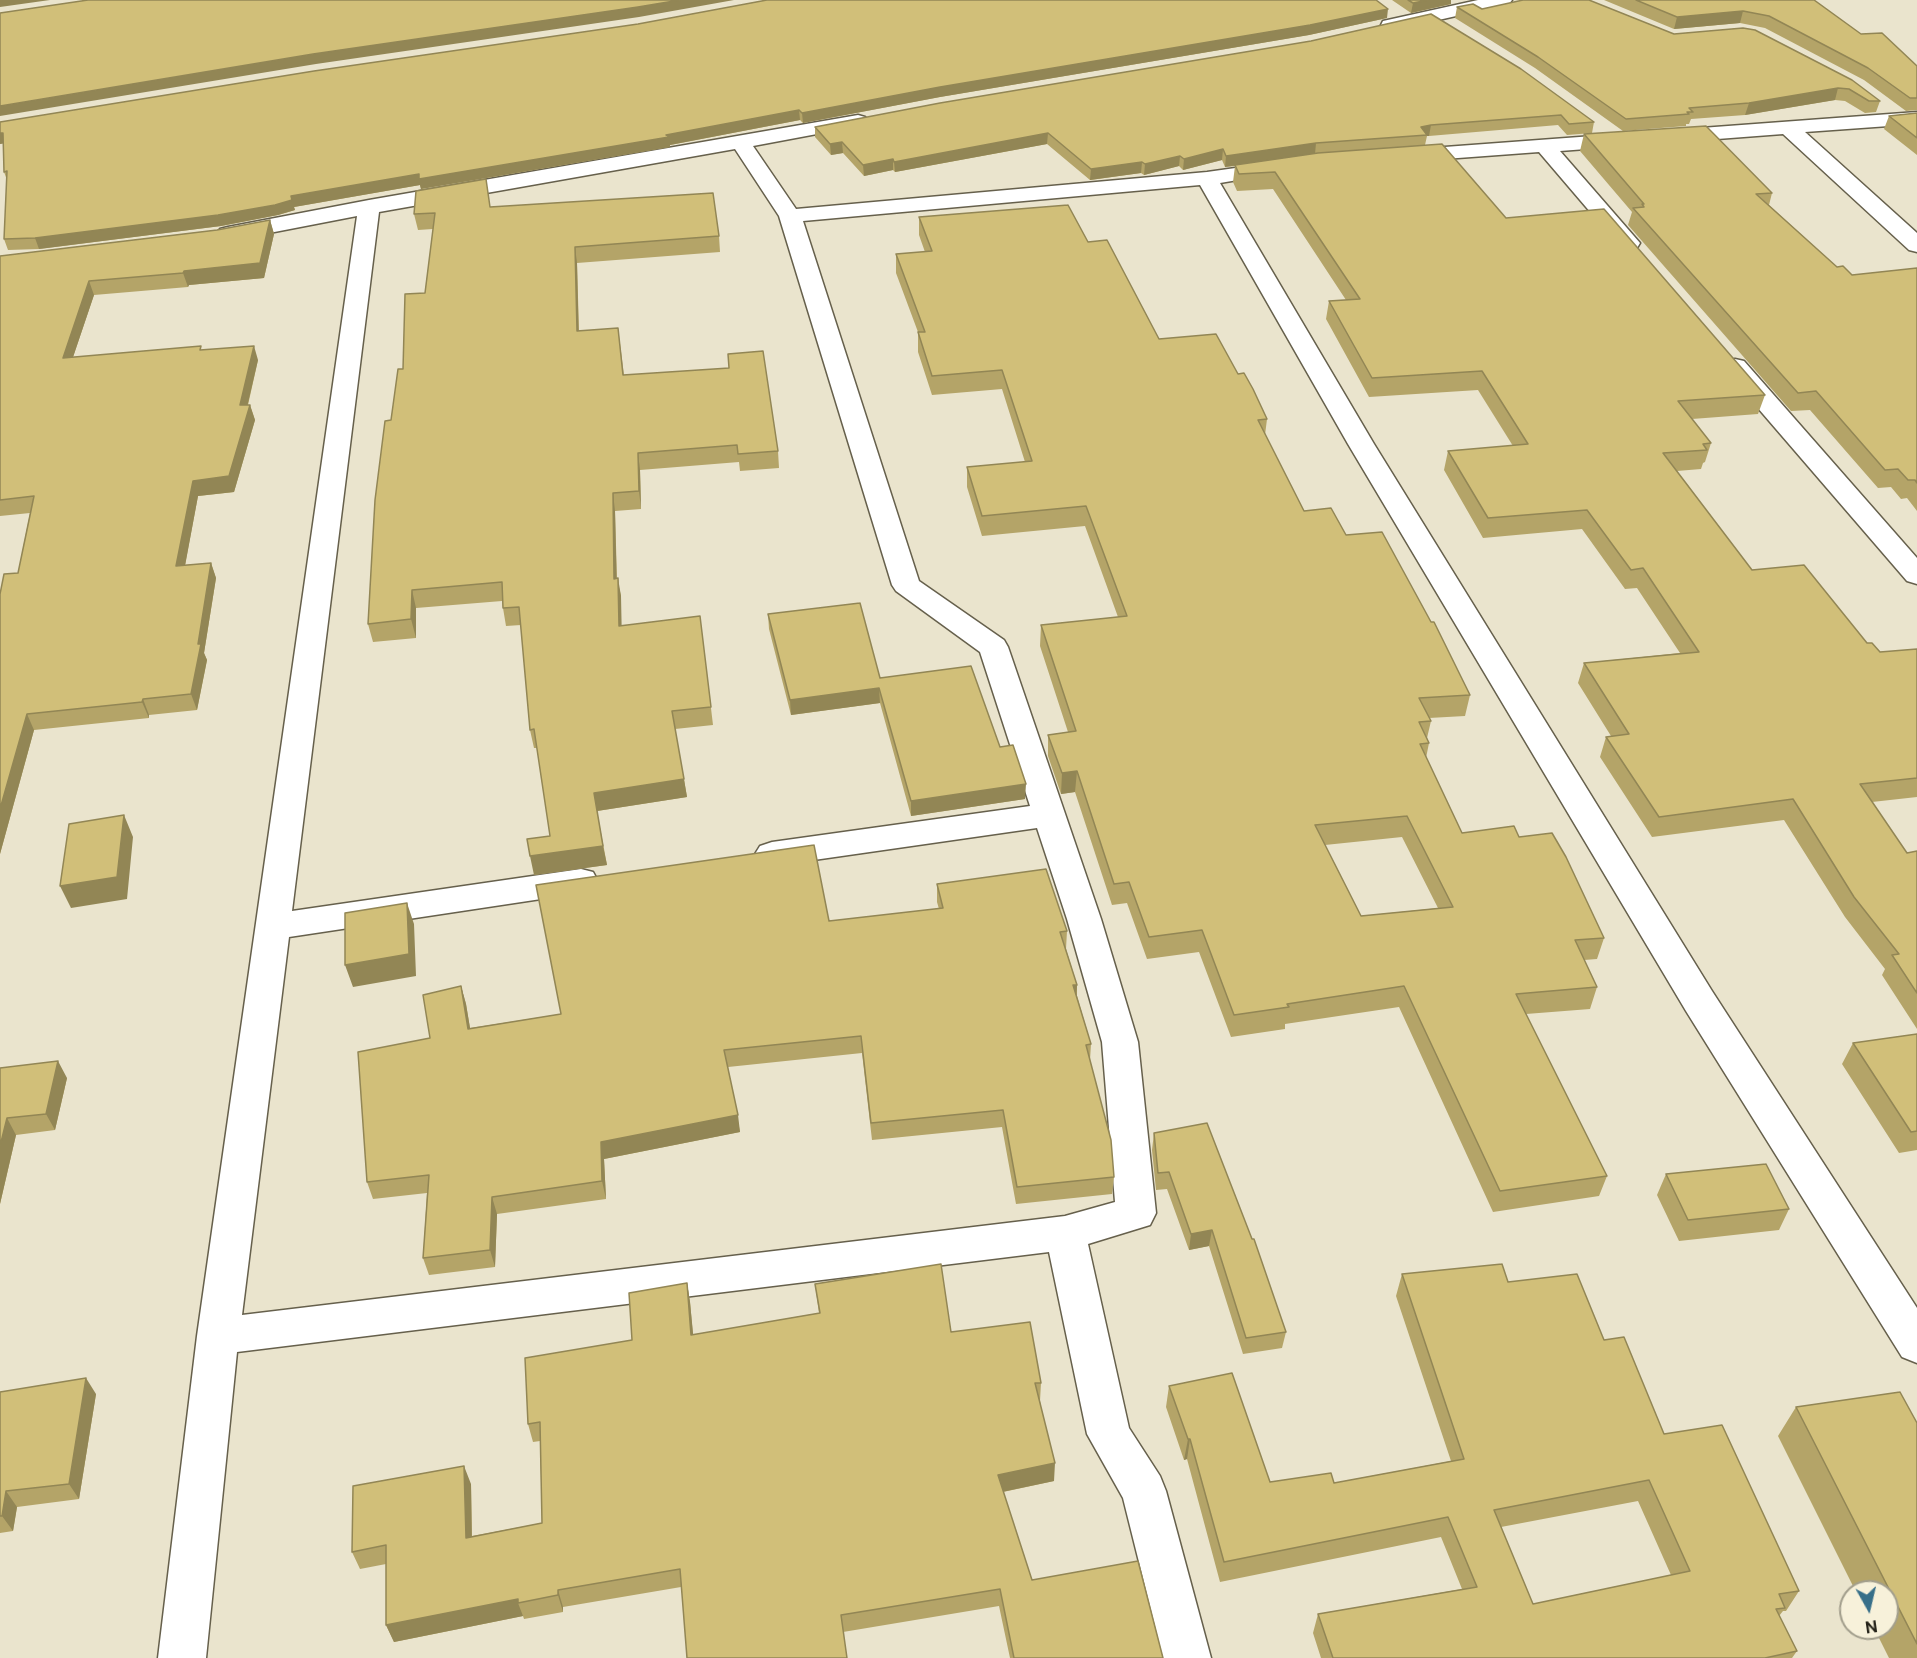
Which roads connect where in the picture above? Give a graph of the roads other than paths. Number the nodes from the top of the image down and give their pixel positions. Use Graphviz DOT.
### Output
graph roads {
  1 [pos="1503,0"];
  2 [pos="1383,5"];
  3 [pos="1434,16"];
  4 [pos="1408,21"];
  5 [pos="1453,27"];
  6 [pos="1375,28"];
  7 [pos="1874,100"];
  8 [pos="872,118"];
  9 [pos="1909,119"];
  10 [pos="1591,121"];
  11 [pos="1788,128"];
  12 [pos="1619,141"];
  13 [pos="741,143"];
  14 [pos="1546,147"];
  15 [pos="1384,158"];
  16 [pos="1293,165"];
  17 [pos="1207,178"];
  18 [pos="369,207"];
  19 [pos="790,216"];
  20 [pos="198,238"];
  21 [pos="1917,244"];
  22 [pos="1641,256"];
  23 [pos="1716,345"];
  24 [pos="1917,575"];
  25 [pos="1049,815"];
  26 [pos="741,858"];
  27 [pos="612,877"];
  28 [pos="273,927"];
  29 [pos="1065,1233"];
  30 [pos="218,1336"];
  31 [pos="1917,1344"];
  32 [pos="182,1658"];
  33 [pos="1187,1658"];
  1 -- 3 [label="street"];
  2 -- 4 [label="street"];
  3 -- 4 [label="street"];
  3 -- 5 [label="street"];
  4 -- 6 [label="street"];
  7 -- 9 [label="street"];
  8 -- 13 [label="street"];
  9 -- 11 [label="street"];
  10 -- 12 [label="street"];
  11 -- 12 [label="street"];
  11 -- 21 [label="street"];
  12 -- 14 [label="street"];
  13 -- 18 [label="street"];
  13 -- 19 [label="street"];
  14 -- 15 [label="street"];
  14 -- 22 [label="street"];
  16 -- 17 [label="street"];
  17 -- 19 [label="street"];
  17 -- 31 [label="street"];
  18 -- 20 [label="street"];
  18 -- 28 [label="street"];
  19 -- 25 [label="street"];
  23 -- 24 [label="street"];
  25 -- 26 [label="street"];
  25 -- 29 [label="street"];
  27 -- 28 [label="street"];
  28 -- 30 [label="street"];
  29 -- 30 [label="street"];
  29 -- 33 [label="street"];
  30 -- 32 [label="street"];
}
